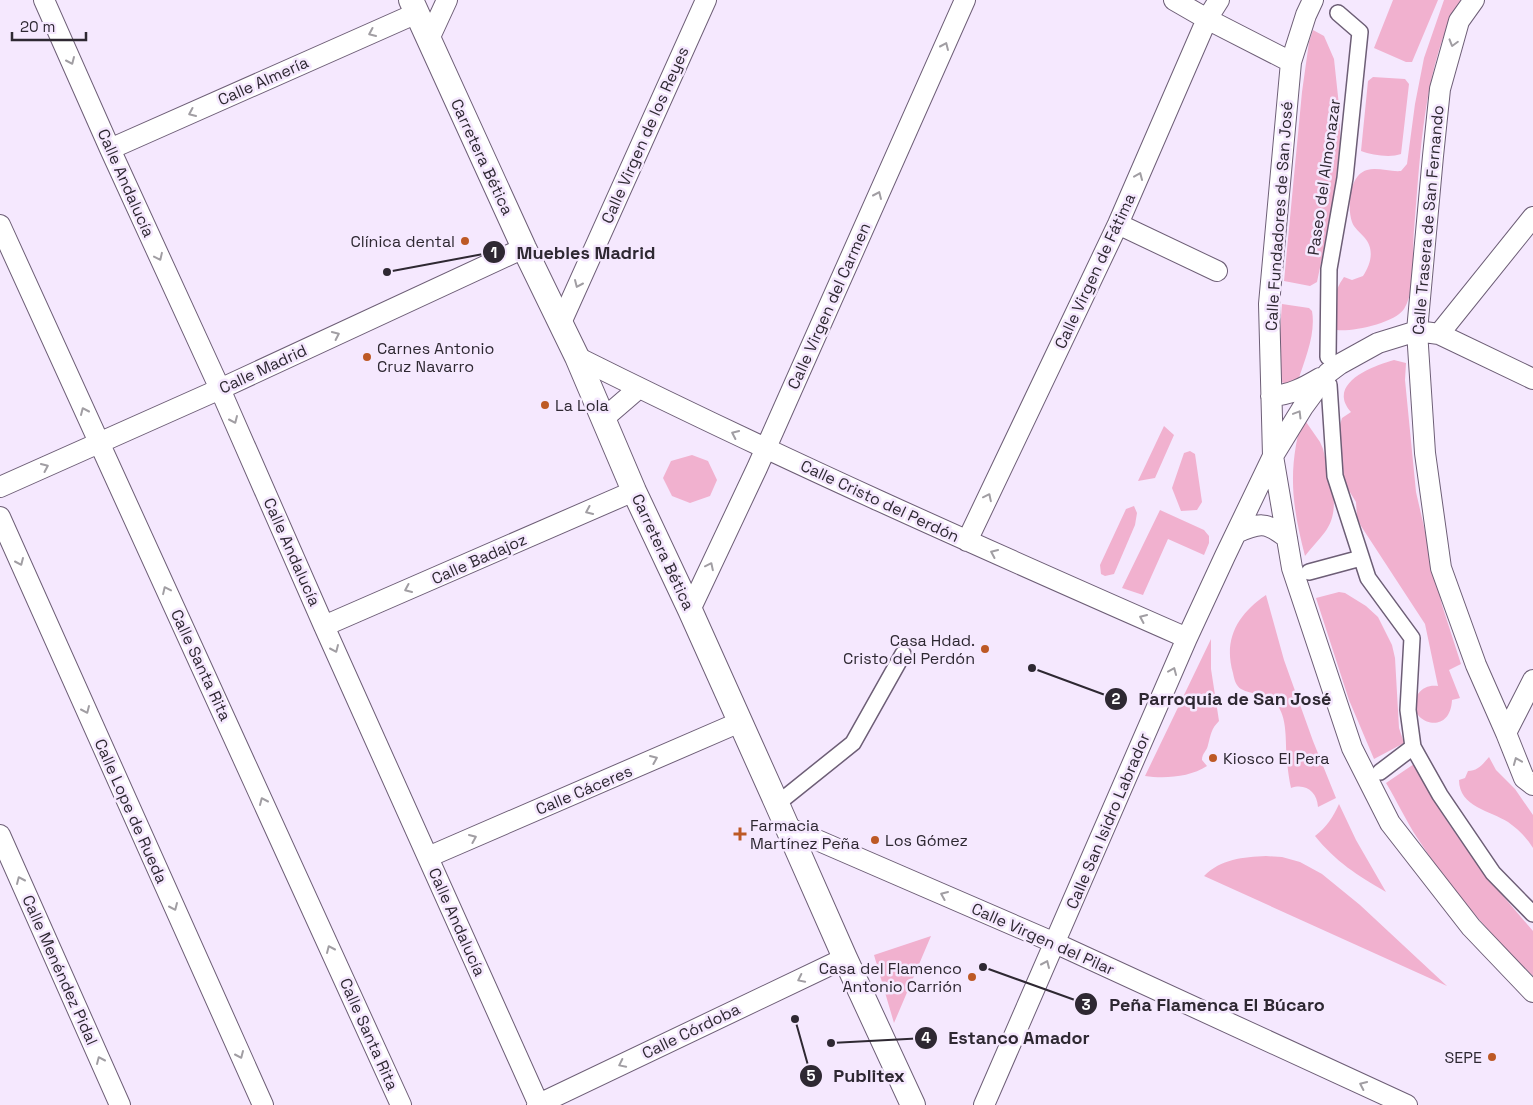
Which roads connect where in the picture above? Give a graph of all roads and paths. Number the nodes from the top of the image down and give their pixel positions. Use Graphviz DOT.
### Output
graph roads {
  1 [pos="44,0"];
  2 [pos="447,0"];
  3 [pos="706,0"];
  4 [pos="965,0"];
  5 [pos="1174,0"];
  6 [pos="1219,0"];
  7 [pos="1313,0"];
  8 [pos="1474,0"];
  9 [pos="414,6"];
  10 [pos="1338,13"];
  11 [pos="1207,19"];
  12 [pos="428,39"];
  13 [pos="1291,62"];
  14 [pos="110,150"];
  15 [pos="1533,216"];
  16 [pos="1118,224"];
  17 [pos="0,225"];
  18 [pos="524,248"];
  19 [pos="1217,271"];
  20 [pos="560,325"];
  21 [pos="1417,331"];
  22 [pos="1439,334"];
  23 [pos="577,357"];
  24 [pos="1328,372"];
  25 [pos="1533,379"];
  26 [pos="639,388"];
  27 [pos="220,390"];
  28 [pos="1271,396"];
  29 [pos="603,419"];
  30 [pos="98,443"];
  31 [pos="765,448"];
  32 [pos="1273,456"];
  33 [pos="0,487"];
  34 [pos="634,491"];
  35 [pos="0,517"];
  36 [pos="1236,534"];
  37 [pos="1287,538"];
  38 [pos="967,541"];
  39 [pos="1362,558"];
  40 [pos="1309,572"];
  41 [pos="690,610"];
  42 [pos="324,626"];
  43 [pos="1187,638"];
  44 [pos="903,654"];
  45 [pos="1533,680"];
  46 [pos="740,722"];
  47 [pos="1506,733"];
  48 [pos="1413,747"];
  49 [pos="1380,772"];
  50 [pos="1533,785"];
  51 [pos="778,804"];
  52 [pos="786,827"];
  53 [pos="0,835"];
  54 [pos="428,857"];
  55 [pos="1533,914"];
  56 [pos="1055,943"];
  57 [pos="845,958"];
  58 [pos="1533,992"];
  59 [pos="120,1105"];
  60 [pos="263,1105"];
  61 [pos="402,1105"];
  62 [pos="538,1105"];
  63 [pos="913,1105"];
  64 [pos="984,1105"];
  65 [pos="1407,1105"];
  1 -- 14 [label="street, Calle Andalucía, one-way"];
  2 -- 12 [label="street"];
  3 -- 20 [label="street, Calle Virgen de los Reyes, one-way"];
  31 -- 4 [label="street, Calle Virgen del Carmen, one-way"];
  5 -- 11 [label="street"];
  6 -- 11 [label="street, Calle Virgen de Fátima"];
  7 -- 13 [label="street, Calle Fundadores de San José"];
  8 -- 21 [label="street, Calle Trasera de San Fernando, one-way"];
  9 -- 12 [label="street, Carretera Bética"];
  9 -- 14 [label="street, Calle Almería, one-way"];
  10 -- 24 [label="street, Paseo del Almonazar"];
  11 -- 13 [label="street"];
  16 -- 11 [label="street, Calle Virgen de Fátima, one-way"];
  12 -- 18 [label="street, Carretera Bética"];
  13 -- 28 [label="street, Calle Fundadores de San José"];
  14 -- 27 [label="street, Calle Andalucía, one-way"];
  15 -- 22 [label="street"];
  16 -- 19 [label="street"];
  38 -- 16 [label="street, Calle Virgen de Fátima, one-way"];
  30 -- 17 [label="street, Calle Santa Rita, one-way"];
  18 -- 20 [label="street, Carretera Bética"];
  27 -- 18 [label="street, Calle Madrid, one-way"];
  20 -- 23 [label="street, Carretera Bética"];
  21 -- 22 [label="street"];
  21 -- 24 [label="street"];
  21 -- 47 [label="street, Calle Trasera de San Fernando"];
  22 -- 25 [label="street"];
  23 -- 26 [label="street, Calle Cristo del Perdón"];
  23 -- 29 [label="street, Carretera Bética"];
  24 -- 28 [label="street"];
  32 -- 24 [label="street, Calle San Isidro Labrador, one-way"];
  24 -- 39 [label="street, Paseo del Almonazar"];
  26 -- 29 [label="street"];
  31 -- 26 [label="street, Calle Cristo del Perdón, one-way"];
  27 -- 30 [label="street, Calle Madrid"];
  27 -- 42 [label="street, Calle Andalucía, one-way"];
  28 -- 32 [label="street, Calle Fundadores de San José"];
  29 -- 34 [label="street, Carretera Bética"];
  33 -- 30 [label="street, Calle Madrid, one-way"];
  61 -- 30 [label="street, Calle Santa Rita, one-way"];
  31 -- 38 [label="street, Calle Cristo del Perdón"];
  41 -- 31 [label="street, Calle Virgen del Carmen, one-way"];
  32 -- 36 [label="street, Calle San Isidro Labrador"];
  32 -- 37 [label="street, Calle Fundadores de San José"];
  34 -- 41 [label="street, Carretera Bética"];
  34 -- 42 [label="street, Calle Badajoz, one-way"];
  35 -- 60 [label="street, Calle Lope de Rueda, one-way"];
  36 -- 37 [label="street"];
  36 -- 43 [label="street, Calle San Isidro Labrador"];
  37 -- 58 [label="street, Calle Fundadores de San José"];
  43 -- 38 [label="street, Calle Cristo del Perdón, one-way"];
  39 -- 40 [label="street"];
  39 -- 48 [label="street, Paseo del Almonazar"];
  41 -- 46 [label="street, Carretera Bética"];
  42 -- 54 [label="street, Calle Andalucía, one-way"];
  56 -- 43 [label="street, Calle San Isidro Labrador, one-way"];
  44 -- 51 [label="street"];
  45 -- 47 [label="street"];
  46 -- 51 [label="street, Carretera Bética"];
  54 -- 46 [label="street, Calle Cáceres, one-way"];
  50 -- 47 [label="street, Calle Trasera de San Fernando, one-way"];
  48 -- 49 [label="street"];
  48 -- 55 [label="street, Paseo del Almonazar"];
  51 -- 52 [label="street, Carretera Bética"];
  56 -- 52 [label="street, Calle Virgen del Pilar, one-way"];
  52 -- 57 [label="street, Carretera Bética"];
  59 -- 53 [label="street, Calle Menéndez Pidal, one-way"];
  54 -- 62 [label="street, Calle Andalucía"];
  64 -- 56 [label="street, Calle San Isidro Labrador, one-way"];
  65 -- 56 [label="street, Calle Virgen del Pilar, one-way"];
  57 -- 62 [label="street, Calle Córdoba, one-way"];
  57 -- 63 [label="street, Carretera Bética"];
}
